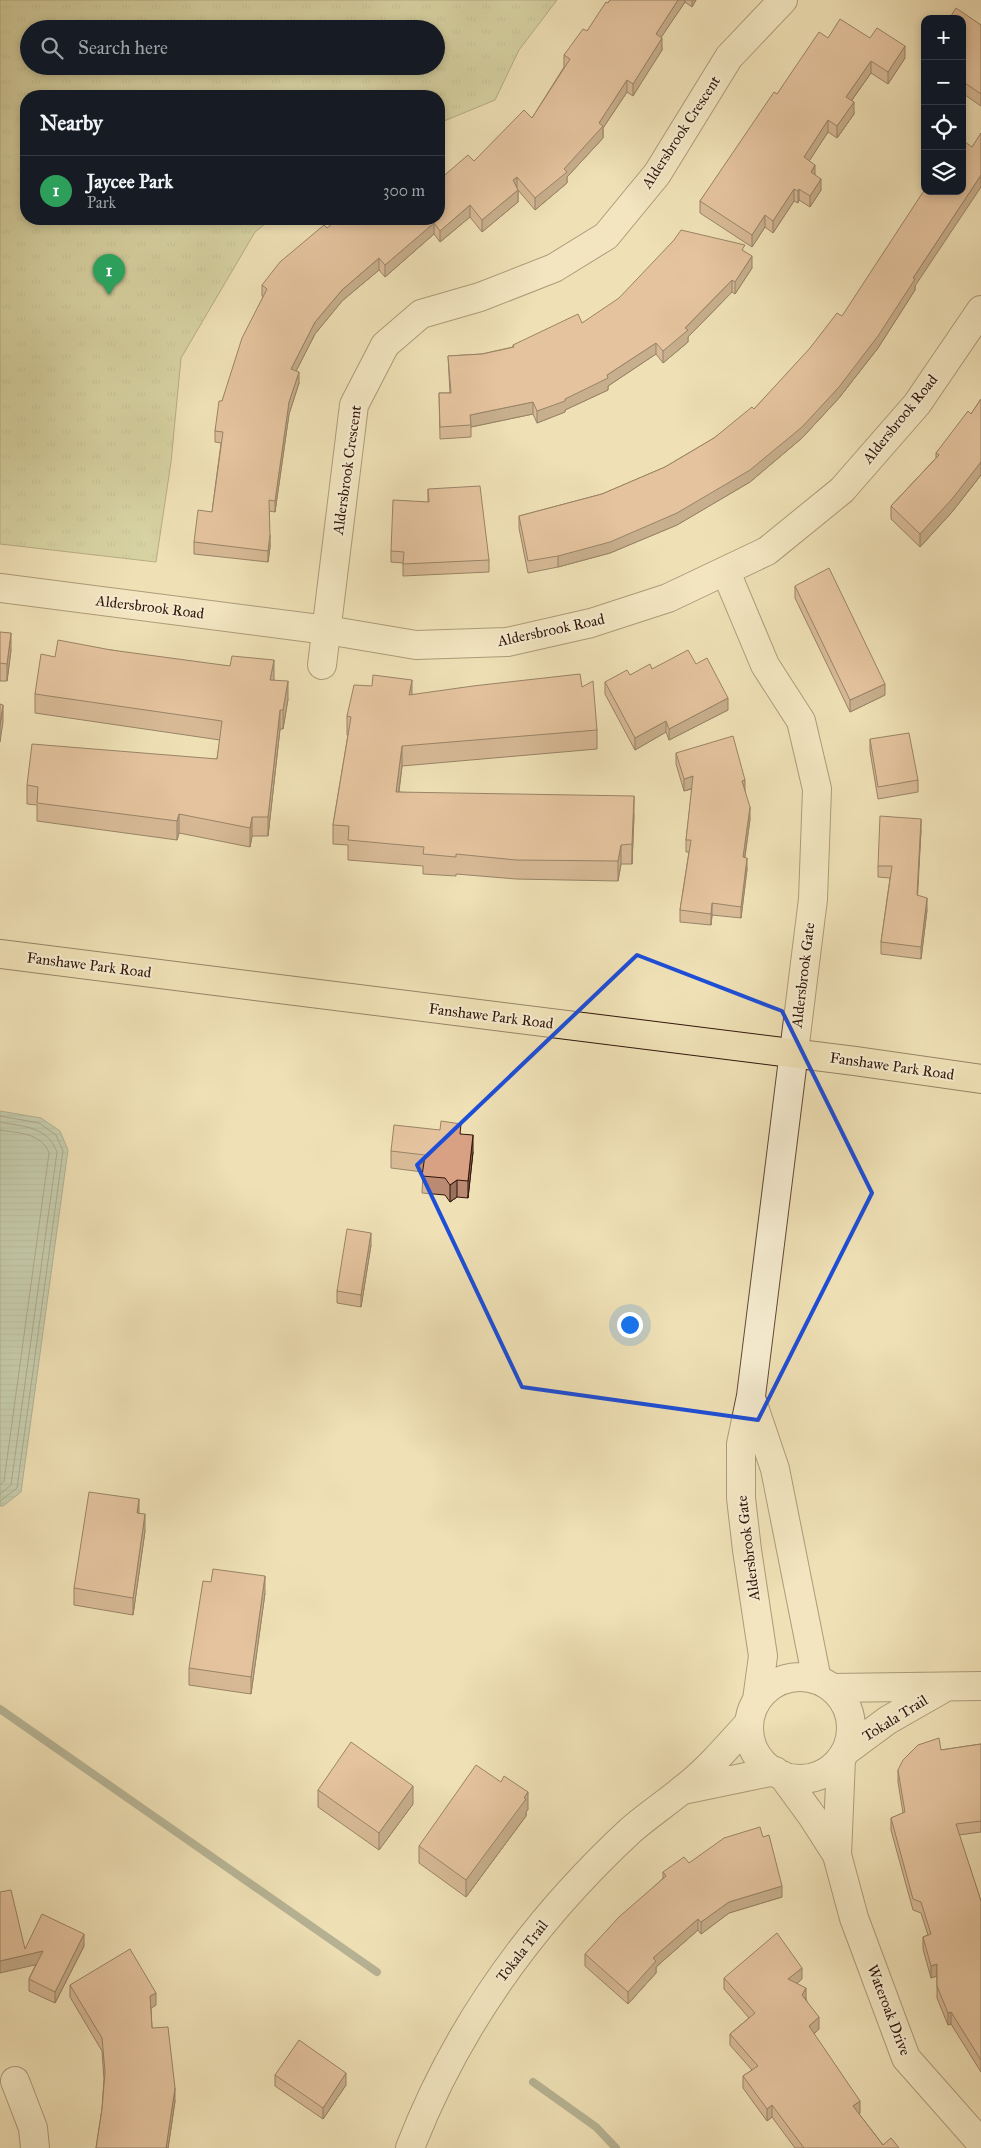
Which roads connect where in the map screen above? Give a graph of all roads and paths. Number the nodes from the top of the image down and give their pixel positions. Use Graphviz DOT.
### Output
graph roads {
  1 [pos="783,0"];
  2 [pos="981,310"];
  3 [pos="726,572"];
  4 [pos="0,588"];
  5 [pos="326,630"];
  6 [pos="322,665"];
  7 [pos="0,954"];
  8 [pos="794,1053"];
  9 [pos="981,1079"];
  10 [pos="751,1396"];
  11 [pos="824,1684"];
  12 [pos="981,1686"];
  13 [pos="945,1687"];
  14 [pos="753,1712"];
  15 [pos="843,1755"];
  16 [pos="778,1773"];
  17 [pos="683,1790"];
  18 [pos="837,1855"];
  19 [pos="15,2081"];
  20 [pos="981,2143"];
  21 [pos="35,2148"];
  22 [pos="410,2148"];
  1 -- 5 [label="street, Aldersbrook Crescent"];
  2 -- 3 [label="street, Aldersbrook Road"];
  3 -- 5 [label="street, Aldersbrook Road"];
  3 -- 8 [label="street, Aldersbrook Gate"];
  4 -- 5 [label="street, Aldersbrook Road"];
  5 -- 6 [label="street, Aldersbrook Crescent"];
  7 -- 8 [label="main road, Fanshawe Park Road"];
  8 -- 9 [label="main road, Fanshawe Park Road"];
  8 -- 10 [label="street, Aldersbrook Gate"];
  10 -- 11 [label="street, Aldersbrook Gate"];
  10 -- 14 [label="street, Aldersbrook Gate"];
  11 -- 13 [label="street, Tokala Trail"];
  11 -- 14 [label="street"];
  11 -- 15 [label="street"];
  12 -- 13 [label="street, Tokala Trail"];
  13 -- 15 [label="street, Tokala Trail"];
  14 -- 16 [label="street"];
  14 -- 17 [label="street, Tokala Trail"];
  15 -- 16 [label="street"];
  15 -- 18 [label="street, Wateroak Drive"];
  16 -- 17 [label="street, Tokala Trail"];
  16 -- 18 [label="street, Wateroak Drive"];
  17 -- 22 [label="street, Tokala Trail"];
  18 -- 20 [label="street, Wateroak Drive"];
  19 -- 21 [label="street"];
}
